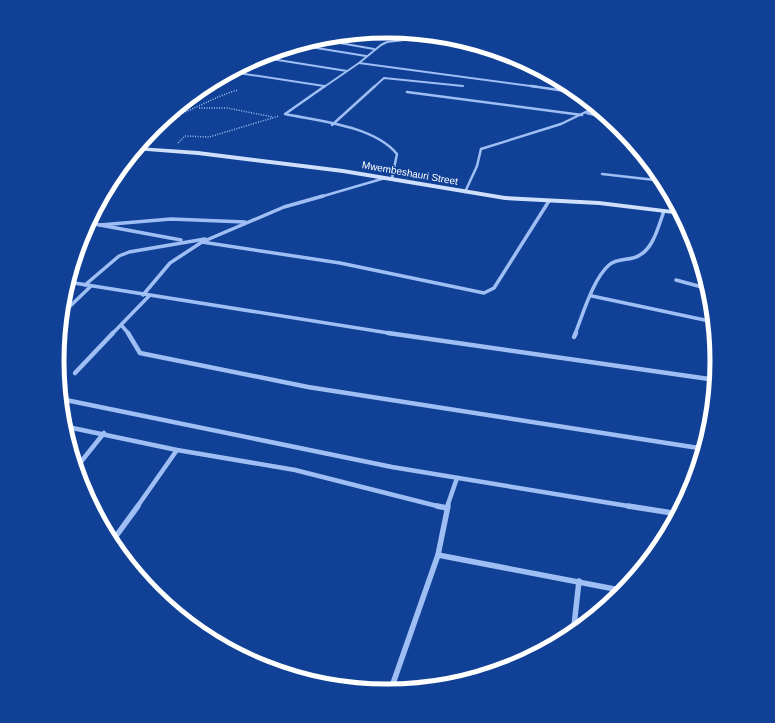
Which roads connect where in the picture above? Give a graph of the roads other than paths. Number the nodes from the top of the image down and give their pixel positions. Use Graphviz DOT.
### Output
graph roads {
  1 [pos="405,39"];
  2 [pos="336,42"];
  3 [pos="311,47"];
  4 [pos="374,49"];
  5 [pos="366,56"];
  6 [pos="273,59"];
  7 [pos="359,63"];
  8 [pos="347,71"];
  9 [pos="240,73"];
  10 [pos="324,86"];
  11 [pos="463,86"];
  12 [pos="408,92"];
  13 [pos="566,92"];
  14 [pos="591,110"];
  15 [pos="587,113"];
  16 [pos="582,115"];
  17 [pos="598,116"];
  18 [pos="332,125"];
  19 [pos="143,149"];
  20 [pos="602,174"];
  21 [pos="390,178"];
  22 [pos="655,180"];
  23 [pos="465,192"];
  24 [pos="549,201"];
  25 [pos="664,211"];
  26 [pos="675,212"];
  27 [pos="246,222"];
  28 [pos="95,224"];
  29 [pos="100,225"];
  30 [pos="210,238"];
  31 [pos="188,241"];
  32 [pos="202,242"];
  33 [pos="676,280"];
  34 [pos="74,283"];
  35 [pos="85,285"];
  36 [pos="91,286"];
  37 [pos="702,287"];
  38 [pos="142,295"];
  39 [pos="149,296"];
  40 [pos="592,296"];
  41 [pos="69,308"];
  42 [pos="708,321"];
  43 [pos="122,326"];
  44 [pos="574,337"];
  45 [pos="75,373"];
  46 [pos="710,379"];
  47 [pos="67,400"];
  48 [pos="71,427"];
  49 [pos="104,433"];
  50 [pos="699,448"];
  51 [pos="177,450"];
  52 [pos="80,463"];
  53 [pos="457,478"];
  54 [pos="448,508"];
  55 [pos="673,513"];
  56 [pos="116,536"];
  57 [pos="438,555"];
  58 [pos="580,581"];
  59 [pos="617,589"];
  60 [pos="574,625"];
  61 [pos="393,685"];
  1 -- 4 [label="street"];
  2 -- 4 [label="street"];
  3 -- 5 [label="street"];
  4 -- 5 [label="street"];
  5 -- 7 [label="street"];
  6 -- 8 [label="street"];
  7 -- 8 [label="street"];
  7 -- 13 [label="street"];
  8 -- 10 [label="street"];
  9 -- 10 [label="street"];
  10 -- 18 [label="street"];
  11 -- 18 [label="street"];
  12 -- 16 [label="street"];
  14 -- 15 [label="street"];
  15 -- 16 [label="street"];
  15 -- 17 [label="street"];
  16 -- 23 [label="street"];
  18 -- 21 [label="street"];
  19 -- 21 [label="street, Mwembeshauri Street"];
  20 -- 22 [label="street"];
  21 -- 23 [label="street, Mwembeshauri Street"];
  21 -- 27 [label="street"];
  23 -- 24 [label="street, Mwembeshauri Street"];
  24 -- 25 [label="street, Mwembeshauri Street"];
  24 -- 32 [label="street"];
  25 -- 26 [label="street, Mwembeshauri Street"];
  25 -- 40 [label="street"];
  27 -- 29 [label="street"];
  27 -- 30 [label="street"];
  28 -- 29 [label="street"];
  29 -- 31 [label="street"];
  30 -- 31 [label="street"];
  30 -- 32 [label="street"];
  31 -- 35 [label="street"];
  32 -- 38 [label="street"];
  33 -- 37 [label="street"];
  34 -- 35 [label="street"];
  35 -- 36 [label="street"];
  36 -- 38 [label="street"];
  36 -- 41 [label="street"];
  38 -- 39 [label="street"];
  39 -- 43 [label="street"];
  39 -- 46 [label="street"];
  40 -- 42 [label="street"];
  40 -- 44 [label="street"];
  43 -- 45 [label="street"];
  43 -- 50 [label="street"];
  47 -- 53 [label="street"];
  48 -- 49 [label="street"];
  49 -- 51 [label="street"];
  49 -- 52 [label="street"];
  51 -- 54 [label="street"];
  51 -- 56 [label="street"];
  53 -- 54 [label="street"];
  53 -- 55 [label="street"];
  54 -- 57 [label="street"];
  57 -- 58 [label="street"];
  57 -- 61 [label="street"];
  58 -- 59 [label="street"];
  58 -- 60 [label="street"];
}
